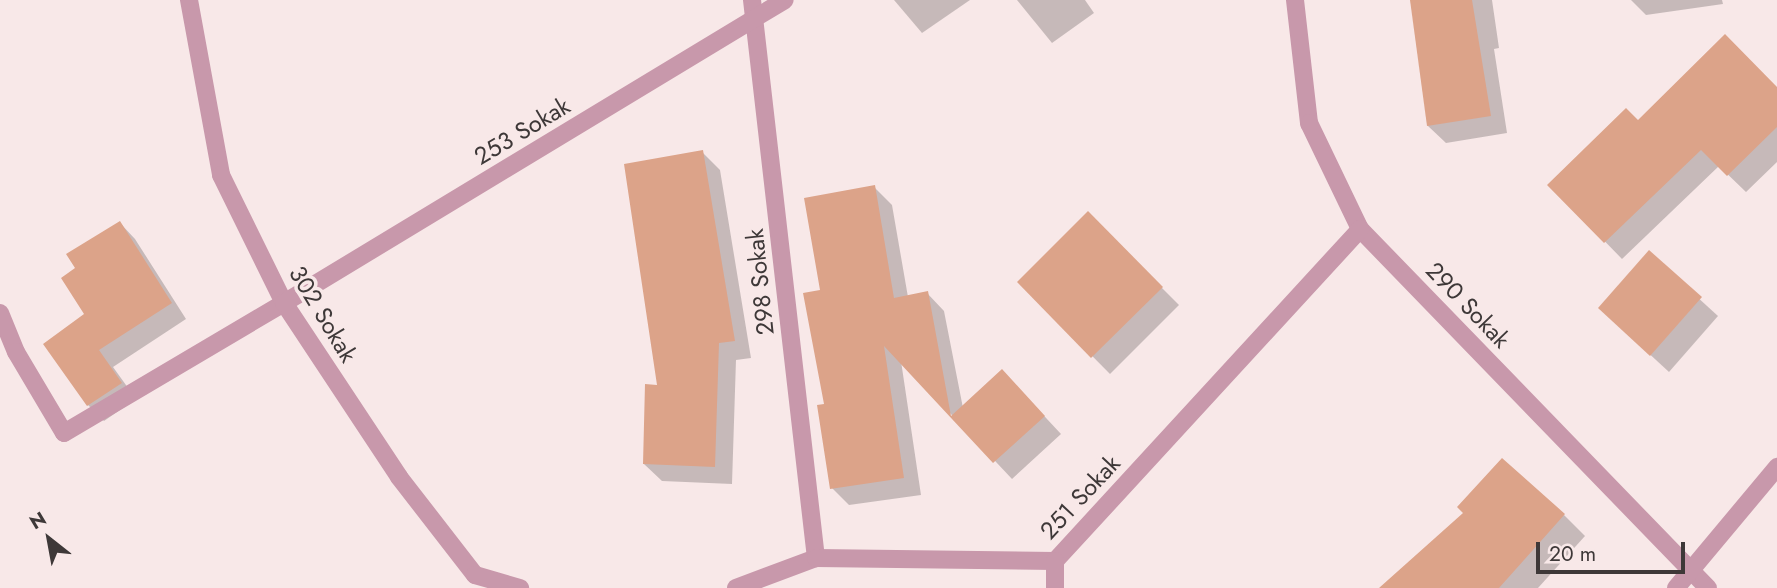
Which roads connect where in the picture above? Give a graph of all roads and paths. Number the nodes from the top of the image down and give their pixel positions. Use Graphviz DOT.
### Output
graph roads {
  1 [pos="188,0"];
  2 [pos="752,0"];
  3 [pos="785,0"];
  4 [pos="1295,0"];
  5 [pos="755,19"];
  6 [pos="1360,229"];
  7 [pos="284,303"];
  8 [pos="0,313"];
  9 [pos="1777,467"];
  10 [pos="816,558"];
  11 [pos="1055,561"];
  12 [pos="1690,571"];
  13 [pos="520,588"];
  14 [pos="736,588"];
  15 [pos="1055,588"];
  16 [pos="1676,588"];
  17 [pos="1707,588"];
  1 -- 7 [label="street, 302 Sokak"];
  2 -- 5 [label="street, 298 Sokak"];
  3 -- 5 [label="street, 253 Sokak"];
  4 -- 6 [label="street, 290 Sokak"];
  5 -- 7 [label="street, 253 Sokak"];
  5 -- 10 [label="street, 298 Sokak"];
  6 -- 11 [label="street, 251 Sokak"];
  6 -- 12 [label="street, 290 Sokak"];
  7 -- 8 [label="street, 253 Sokak"];
  7 -- 13 [label="street, 302 Sokak"];
  9 -- 12 [label="street"];
  10 -- 11 [label="street, 251 Sokak"];
  10 -- 14 [label="street, 251 Sokak"];
  11 -- 15 [label="street"];
  12 -- 16 [label="street"];
  12 -- 17 [label="street, 290 Sokak"];
}
